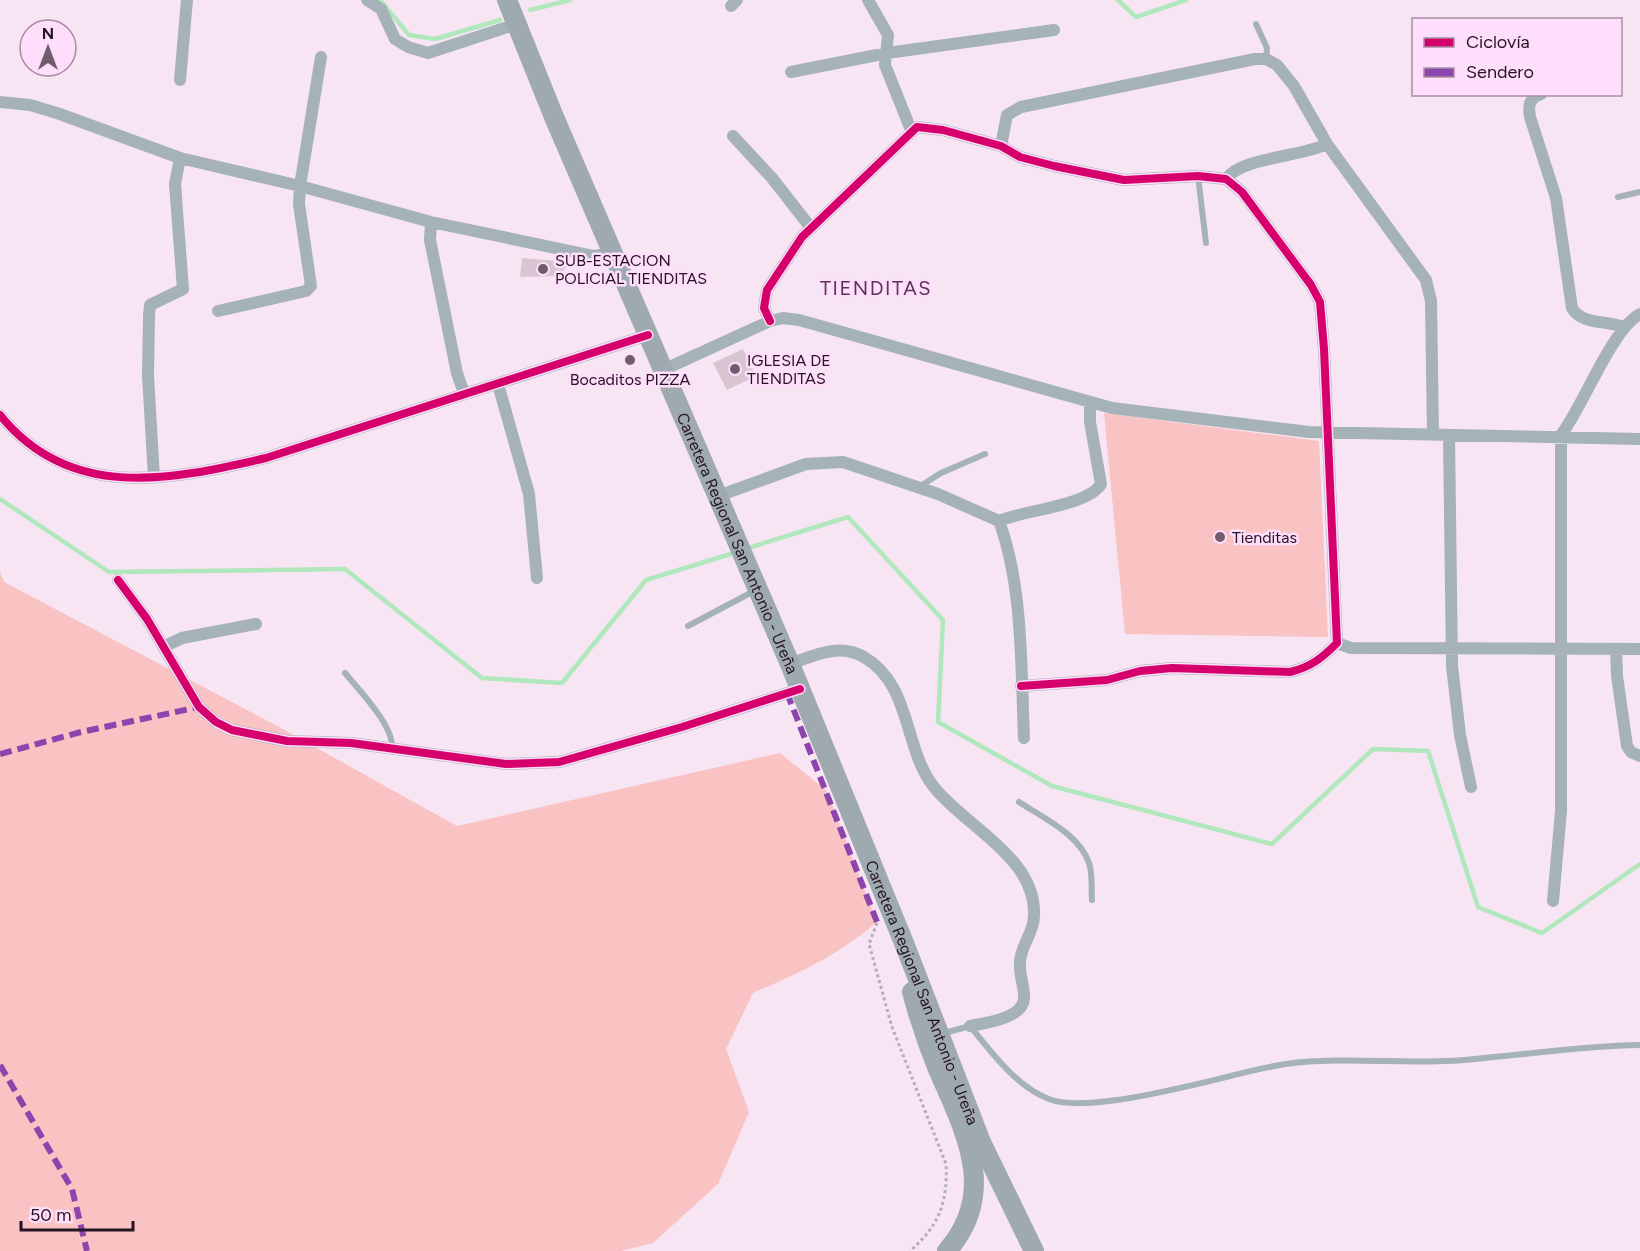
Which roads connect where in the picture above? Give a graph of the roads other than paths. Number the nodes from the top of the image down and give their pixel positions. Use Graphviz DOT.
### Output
graph roads {
  1 [pos="187,0"];
  2 [pos="368,0"];
  3 [pos="507,0"];
  4 [pos="868,0"];
  5 [pos="517,24"];
  6 [pos="1256,24"];
  7 [pos="1054,30"];
  8 [pos="887,52"];
  9 [pos="321,57"];
  10 [pos="1266,59"];
  11 [pos="791,72"];
  12 [pos="180,80"];
  13 [pos="1534,96"];
  14 [pos="0,102"];
  15 [pos="911,130"];
  16 [pos="733,135"];
  17 [pos="1327,144"];
  18 [pos="1001,146"];
  19 [pos="180,158"];
  20 [pos="1198,176"];
  21 [pos="1226,179"];
  22 [pos="300,186"];
  23 [pos="1640,192"];
  24 [pos="1618,197"];
  25 [pos="431,222"];
  26 [pos="811,228"];
  27 [pos="1206,243"];
  28 [pos="613,253"];
  29 [pos="219,311"];
  30 [pos="1640,314"];
  31 [pos="770,321"];
  32 [pos="1624,327"];
  33 [pos="648,335"];
  34 [pos="663,370"];
  35 [pos="498,384"];
  36 [pos="464,393"];
  37 [pos="1090,403"];
  38 [pos="0,416"];
  39 [pos="1327,433"];
  40 [pos="1433,435"];
  41 [pos="1449,436"];
  42 [pos="1561,438"];
  43 [pos="1640,439"];
  44 [pos="985,454"];
  45 [pos="154,477"];
  46 [pos="919,488"];
  47 [pos="718,496"];
  48 [pos="999,521"];
  49 [pos="537,578"];
  50 [pos="118,580"];
  51 [pos="757,590"];
  52 [pos="256,624"];
  53 [pos="688,626"];
  54 [pos="1337,643"];
  55 [pos="163,647"];
  56 [pos="1452,648"];
  57 [pos="1562,649"];
  58 [pos="1616,649"];
  59 [pos="1640,649"];
  60 [pos="790,664"];
  61 [pos="345,673"];
  62 [pos="1021,686"];
  63 [pos="800,688"];
  64 [pos="1024,738"];
  65 [pos="392,747"];
  66 [pos="1640,756"];
  67 [pos="1471,787"];
  68 [pos="1019,802"];
  69 [pos="1092,900"];
  70 [pos="1553,901"];
  71 [pos="904,943"];
  72 [pos="970,1026"];
  73 [pos="941,1034"];
  74 [pos="1640,1045"];
  75 [pos="947,1251"];
  76 [pos="1034,1251"];
  1 -- 12 [label="street"];
  2 -- 5 [label="street"];
  3 -- 5 [label="main road, Carretera Regional San Antonio - Ureña"];
  4 -- 8 [label="street"];
  5 -- 28 [label="main road, Carretera Regional San Antonio - Ureña"];
  6 -- 10 [label="lane"];
  7 -- 8 [label="street"];
  8 -- 11 [label="street"];
  8 -- 15 [label="street"];
  9 -- 22 [label="street"];
  10 -- 17 [label="street"];
  10 -- 18 [label="street"];
  13 -- 32 [label="street"];
  14 -- 19 [label="street"];
  15 -- 18 [label="street"];
  15 -- 26 [label="street"];
  16 -- 26 [label="street"];
  17 -- 21 [label="street"];
  17 -- 40 [label="street"];
  18 -- 20 [label="street"];
  19 -- 22 [label="street"];
  19 -- 45 [label="street"];
  20 -- 21 [label="street"];
  20 -- 27 [label="lane"];
  21 -- 39 [label="street"];
  22 -- 25 [label="street"];
  22 -- 29 [label="street"];
  23 -- 24 [label="lane"];
  25 -- 28 [label="street"];
  25 -- 36 [label="street"];
  26 -- 31 [label="street"];
  28 -- 33 [label="main road, Carretera Regional San Antonio - Ureña"];
  30 -- 32 [label="street"];
  31 -- 34 [label="street"];
  31 -- 37 [label="street"];
  32 -- 42 [label="street"];
  33 -- 34 [label="main road, Carretera Regional San Antonio - Ureña"];
  33 -- 35 [label="street"];
  34 -- 47 [label="main road, Carretera Regional San Antonio - Ureña"];
  35 -- 36 [label="street"];
  35 -- 49 [label="street"];
  36 -- 45 [label="street"];
  37 -- 39 [label="street"];
  37 -- 48 [label="street"];
  38 -- 45 [label="street"];
  39 -- 40 [label="street"];
  39 -- 54 [label="street"];
  40 -- 41 [label="street"];
  41 -- 42 [label="street"];
  41 -- 56 [label="street"];
  42 -- 43 [label="street"];
  42 -- 57 [label="street"];
  44 -- 46 [label="lane"];
  46 -- 47 [label="street"];
  46 -- 48 [label="street"];
  47 -- 51 [label="main road, Carretera Regional San Antonio - Ureña"];
  48 -- 62 [label="street"];
  50 -- 55 [label="street"];
  51 -- 53 [label="lane"];
  51 -- 60 [label="main road, Carretera Regional San Antonio - Ureña"];
  52 -- 55 [label="street"];
  54 -- 56 [label="street"];
  54 -- 62 [label="street"];
  55 -- 65 [label="street"];
  56 -- 57 [label="street"];
  56 -- 67 [label="street"];
  57 -- 58 [label="street"];
  57 -- 70 [label="street"];
  58 -- 59 [label="street"];
  58 -- 66 [label="street"];
  60 -- 63 [label="main road, Carretera Regional San Antonio - Ureña"];
  60 -- 72 [label="street"];
  61 -- 65 [label="lane"];
  62 -- 64 [label="street"];
  63 -- 65 [label="street"];
  63 -- 71 [label="main road, Carretera Regional San Antonio - Ureña"];
  68 -- 69 [label="lane"];
  71 -- 73 [label="main road, Carretera Regional San Antonio - Ureña"];
  71 -- 75 [label="main road"];
  72 -- 73 [label="lane"];
  72 -- 74 [label="lane"];
  73 -- 76 [label="main road, Carretera Regional San Antonio - Ureña"];
}
